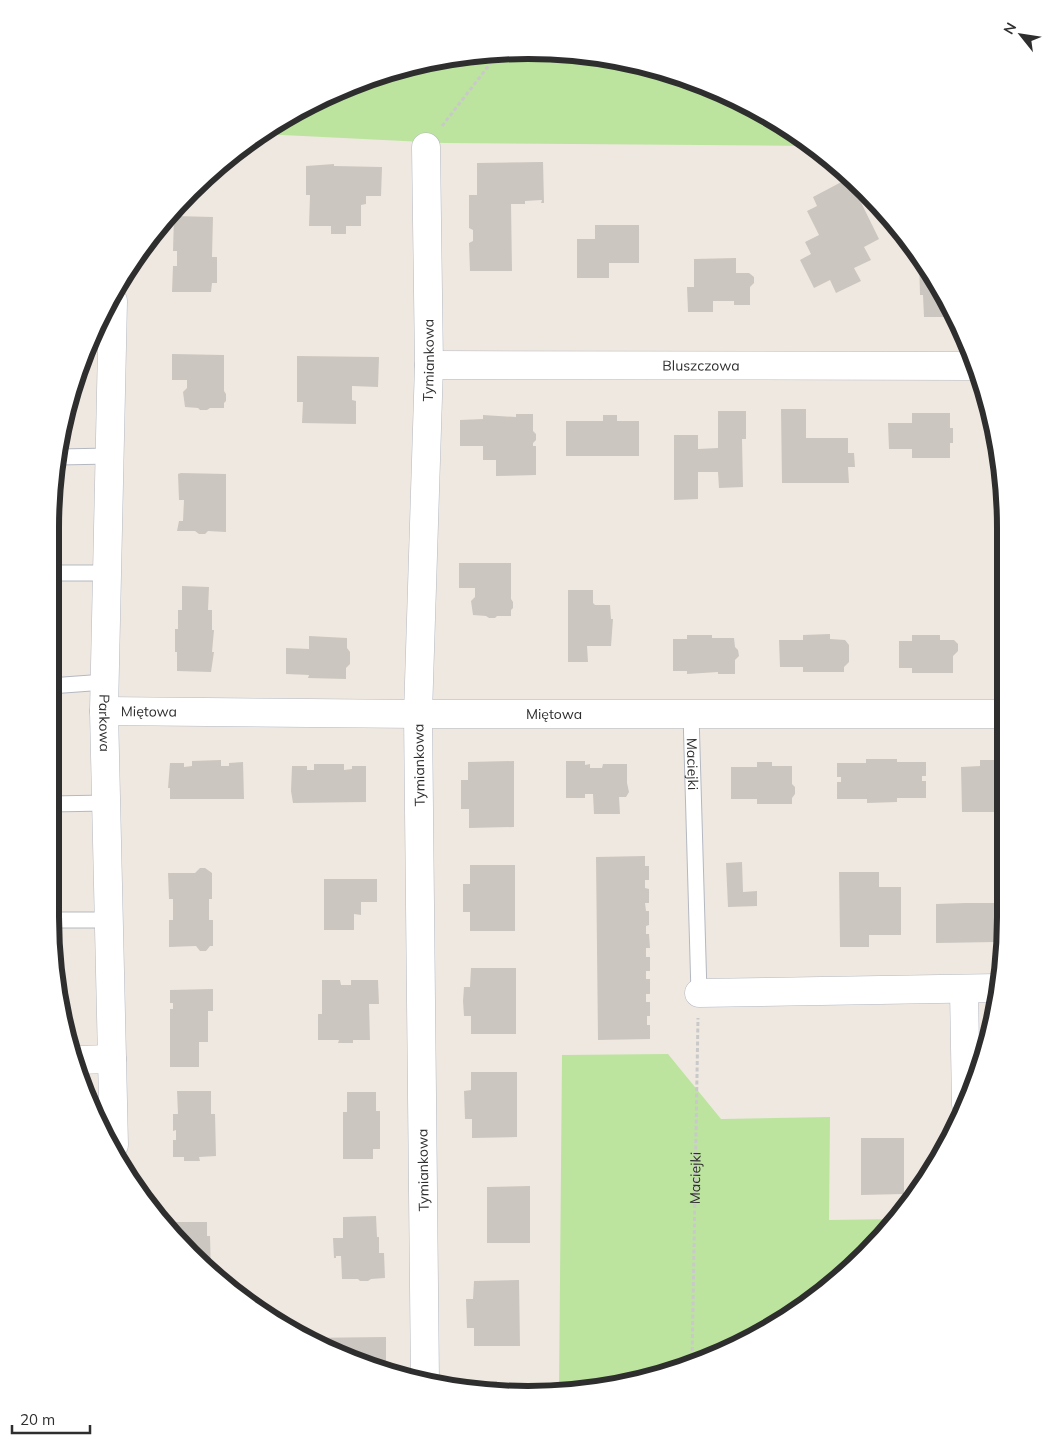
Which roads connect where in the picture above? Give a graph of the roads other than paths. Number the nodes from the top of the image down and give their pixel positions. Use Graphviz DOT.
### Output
graph roads {
  1 [pos="426,147"];
  2 [pos="110,315"];
  3 [pos="104,341"];
  4 [pos="429,365"];
  5 [pos="968,366"];
  6 [pos="110,456"];
  7 [pos="65,457"];
  8 [pos="59,573"];
  9 [pos="107,573"];
  10 [pos="105,682"];
  11 [pos="59,685"];
  12 [pos="104,711"];
  13 [pos="418,714"];
  14 [pos="691,714"];
  15 [pos="997,714"];
  16 [pos="106,803"];
  17 [pos="59,804"];
  18 [pos="59,920"];
  19 [pos="109,920"];
  20 [pos="991,988"];
  21 [pos="964,990"];
  22 [pos="699,993"];
  23 [pos="112,1059"];
  24 [pos="82,1060"];
  25 [pos="966,1086"];
  26 [pos="114,1137"];
  27 [pos="425,1374"];
  1 -- 4 [label="street, Tymiankowa"];
  2 -- 3 [label="street, Parkowa"];
  3 -- 6 [label="street, Parkowa"];
  4 -- 5 [label="street, Bluszczowa"];
  4 -- 13 [label="street, Tymiankowa"];
  6 -- 7 [label="lane"];
  6 -- 9 [label="street, Parkowa"];
  8 -- 9 [label="lane"];
  9 -- 10 [label="street, Parkowa"];
  10 -- 11 [label="lane"];
  10 -- 12 [label="street, Parkowa"];
  12 -- 13 [label="street, Miętowa"];
  12 -- 16 [label="street, Parkowa"];
  13 -- 14 [label="street, Miętowa"];
  13 -- 27 [label="street, Tymiankowa"];
  14 -- 15 [label="street, Miętowa"];
  14 -- 22 [label="lane, Maciejki"];
  16 -- 17 [label="lane"];
  16 -- 19 [label="street, Parkowa"];
  18 -- 19 [label="lane"];
  19 -- 23 [label="street, Parkowa"];
  20 -- 21 [label="street"];
  21 -- 22 [label="street"];
  21 -- 25 [label="street"];
  23 -- 24 [label="street"];
  23 -- 26 [label="street, Parkowa"];
}
